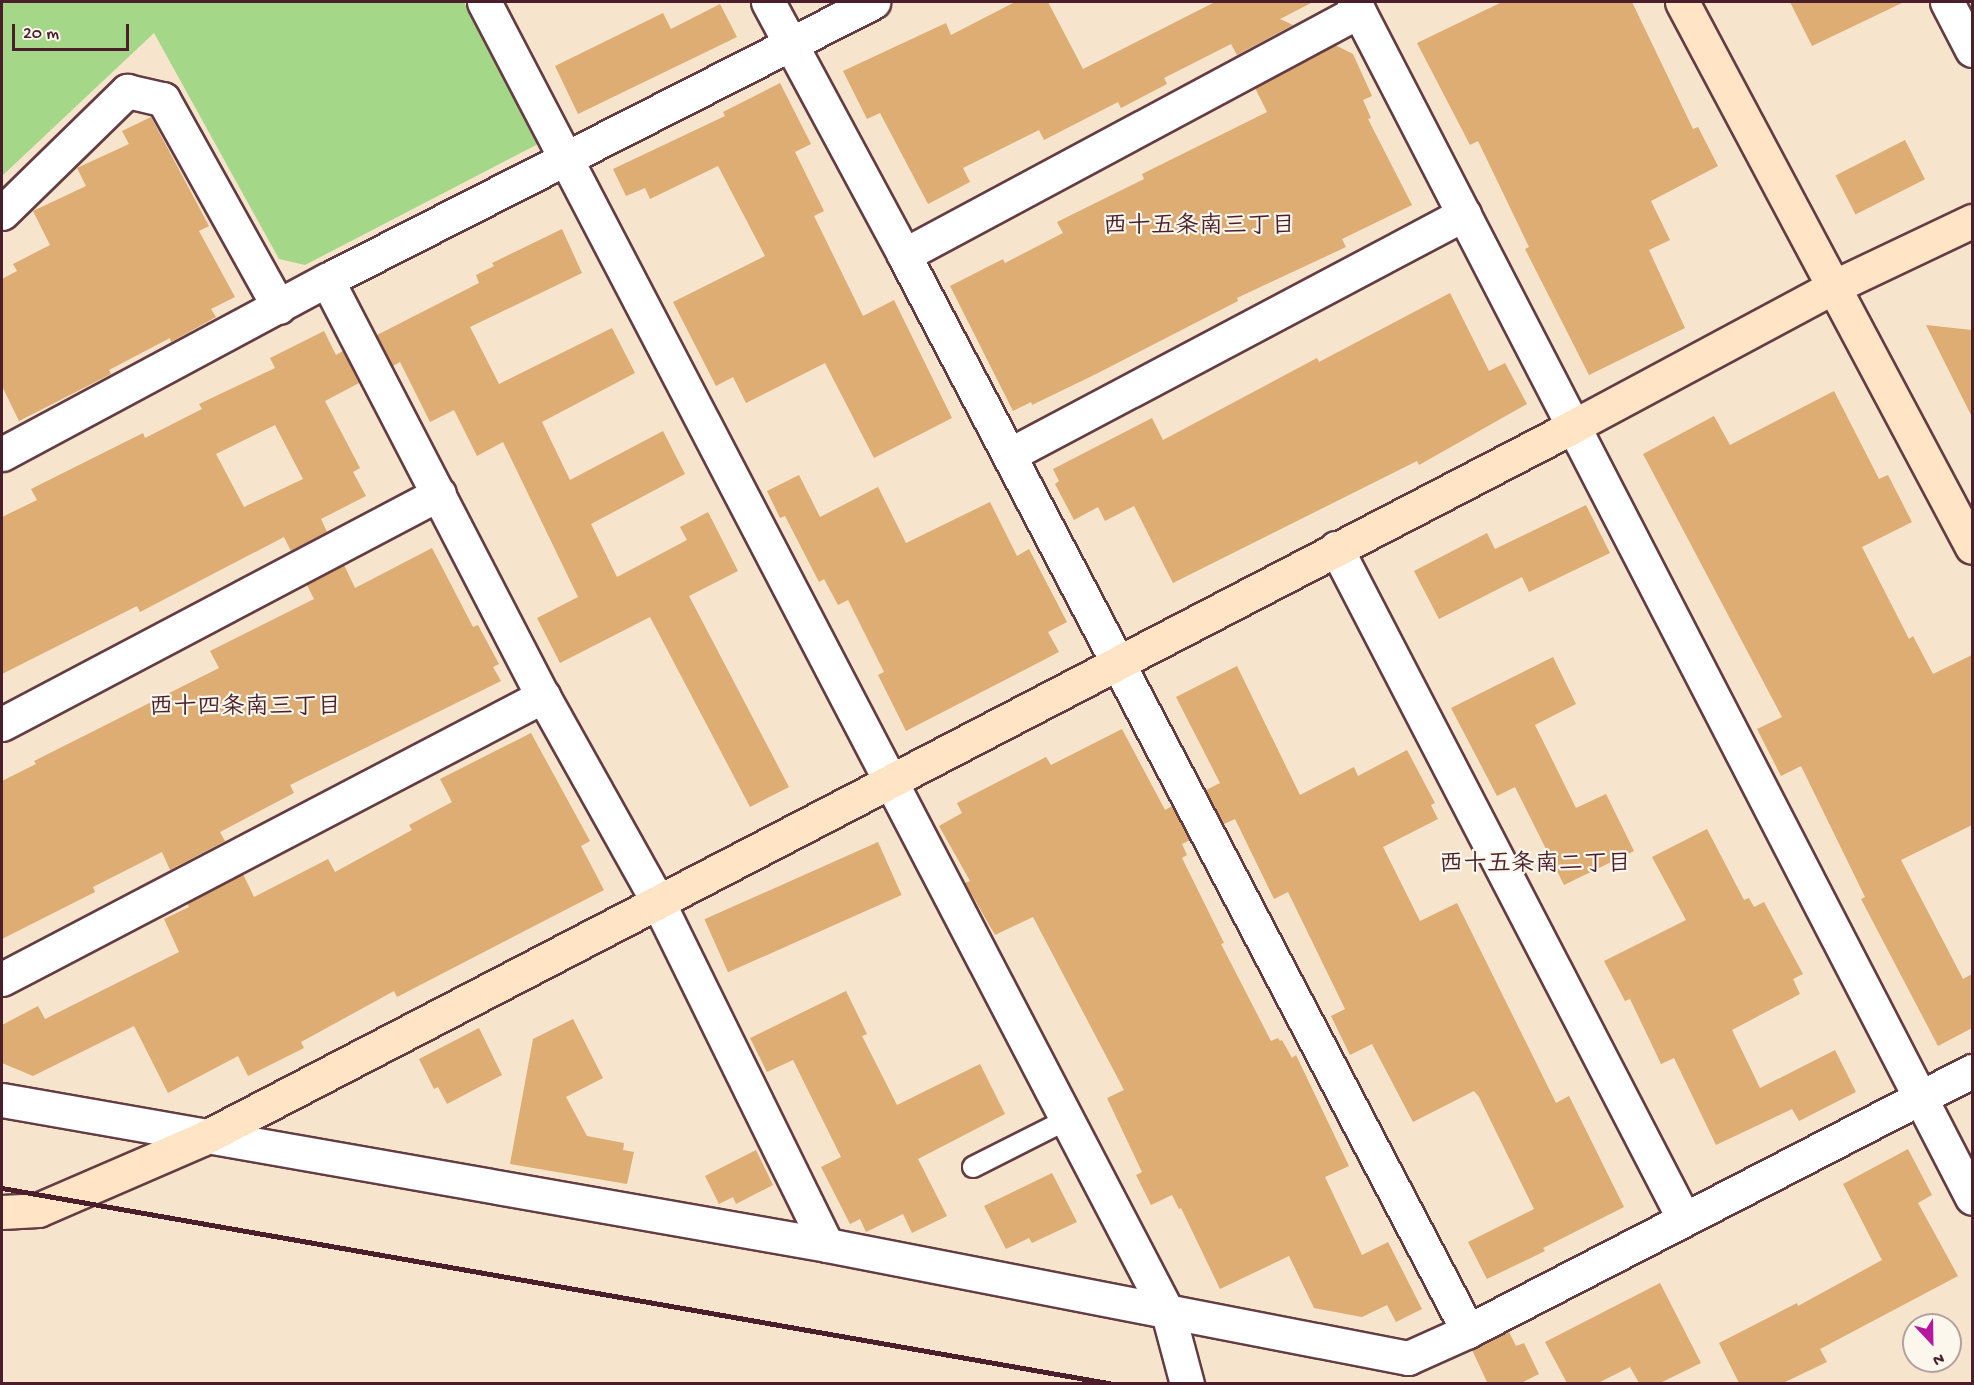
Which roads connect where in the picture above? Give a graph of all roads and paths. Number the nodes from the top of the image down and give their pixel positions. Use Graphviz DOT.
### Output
graph roads {
  1 [pos="484,2"];
  2 [pos="768,2"];
  3 [pos="873,2"];
  4 [pos="1682,2"];
  5 [pos="1947,2"];
  6 [pos="1357,6"];
  7 [pos="790,44"];
  8 [pos="1972,50"];
  9 [pos="567,159"];
  10 [pos="2,213"];
  11 [pos="1464,214"];
  12 [pos="1972,221"];
  13 [pos="904,255"];
  14 [pos="327,280"];
  15 [pos="1833,287"];
  16 [pos="279,306"];
  17 [pos="1574,426"];
  18 [pos="2,454"];
  19 [pos="1010,455"];
  20 [pos="439,494"];
  21 [pos="1972,547"];
  22 [pos="1336,548"];
  23 [pos="1117,664"];
  24 [pos="543,696"];
  25 [pos="2,724"];
  26 [pos="888,781"];
  27 [pos="658,902"];
  28 [pos="2,979"];
  29 [pos="1972,1071"];
  30 [pos="1922,1097"];
  31 [pos="2,1100"];
  32 [pos="1066,1120"];
  33 [pos="204,1137"];
  34 [pos="973,1167"];
  35 [pos="1972,1198"];
  36 [pos="2,1212"];
  37 [pos="1684,1219"];
  38 [pos="827,1245"];
  39 [pos="1168,1313"];
  40 [pos="1468,1331"];
  41 [pos="1187,1383"];
  1 -- 9 [label="street"];
  2 -- 7 [label="street"];
  3 -- 7 [label="street"];
  4 -- 15 [label="street"];
  5 -- 8 [label="street"];
  6 -- 11 [label="street"];
  6 -- 13 [label="street"];
  7 -- 9 [label="street"];
  7 -- 13 [label="street"];
  9 -- 14 [label="street"];
  9 -- 26 [label="street"];
  10 -- 16 [label="street"];
  11 -- 17 [label="street"];
  11 -- 19 [label="street"];
  12 -- 15 [label="street"];
  13 -- 19 [label="street"];
  14 -- 16 [label="street"];
  14 -- 20 [label="street"];
  15 -- 17 [label="street"];
  15 -- 21 [label="street"];
  16 -- 18 [label="street"];
  17 -- 22 [label="street"];
  17 -- 30 [label="street"];
  19 -- 23 [label="street"];
  20 -- 24 [label="street"];
  20 -- 25 [label="street"];
  22 -- 23 [label="street"];
  22 -- 37 [label="street"];
  23 -- 26 [label="street"];
  23 -- 40 [label="street"];
  24 -- 27 [label="street"];
  24 -- 28 [label="street"];
  26 -- 27 [label="street"];
  26 -- 32 [label="street"];
  27 -- 33 [label="street"];
  27 -- 38 [label="street"];
  29 -- 30 [label="street"];
  30 -- 35 [label="street"];
  30 -- 37 [label="street"];
  31 -- 33 [label="street"];
  32 -- 34 [label="lane"];
  32 -- 39 [label="street"];
  33 -- 36 [label="street"];
  33 -- 38 [label="street"];
  37 -- 40 [label="street"];
  38 -- 39 [label="street"];
  39 -- 40 [label="street"];
  39 -- 41 [label="street"];
}
